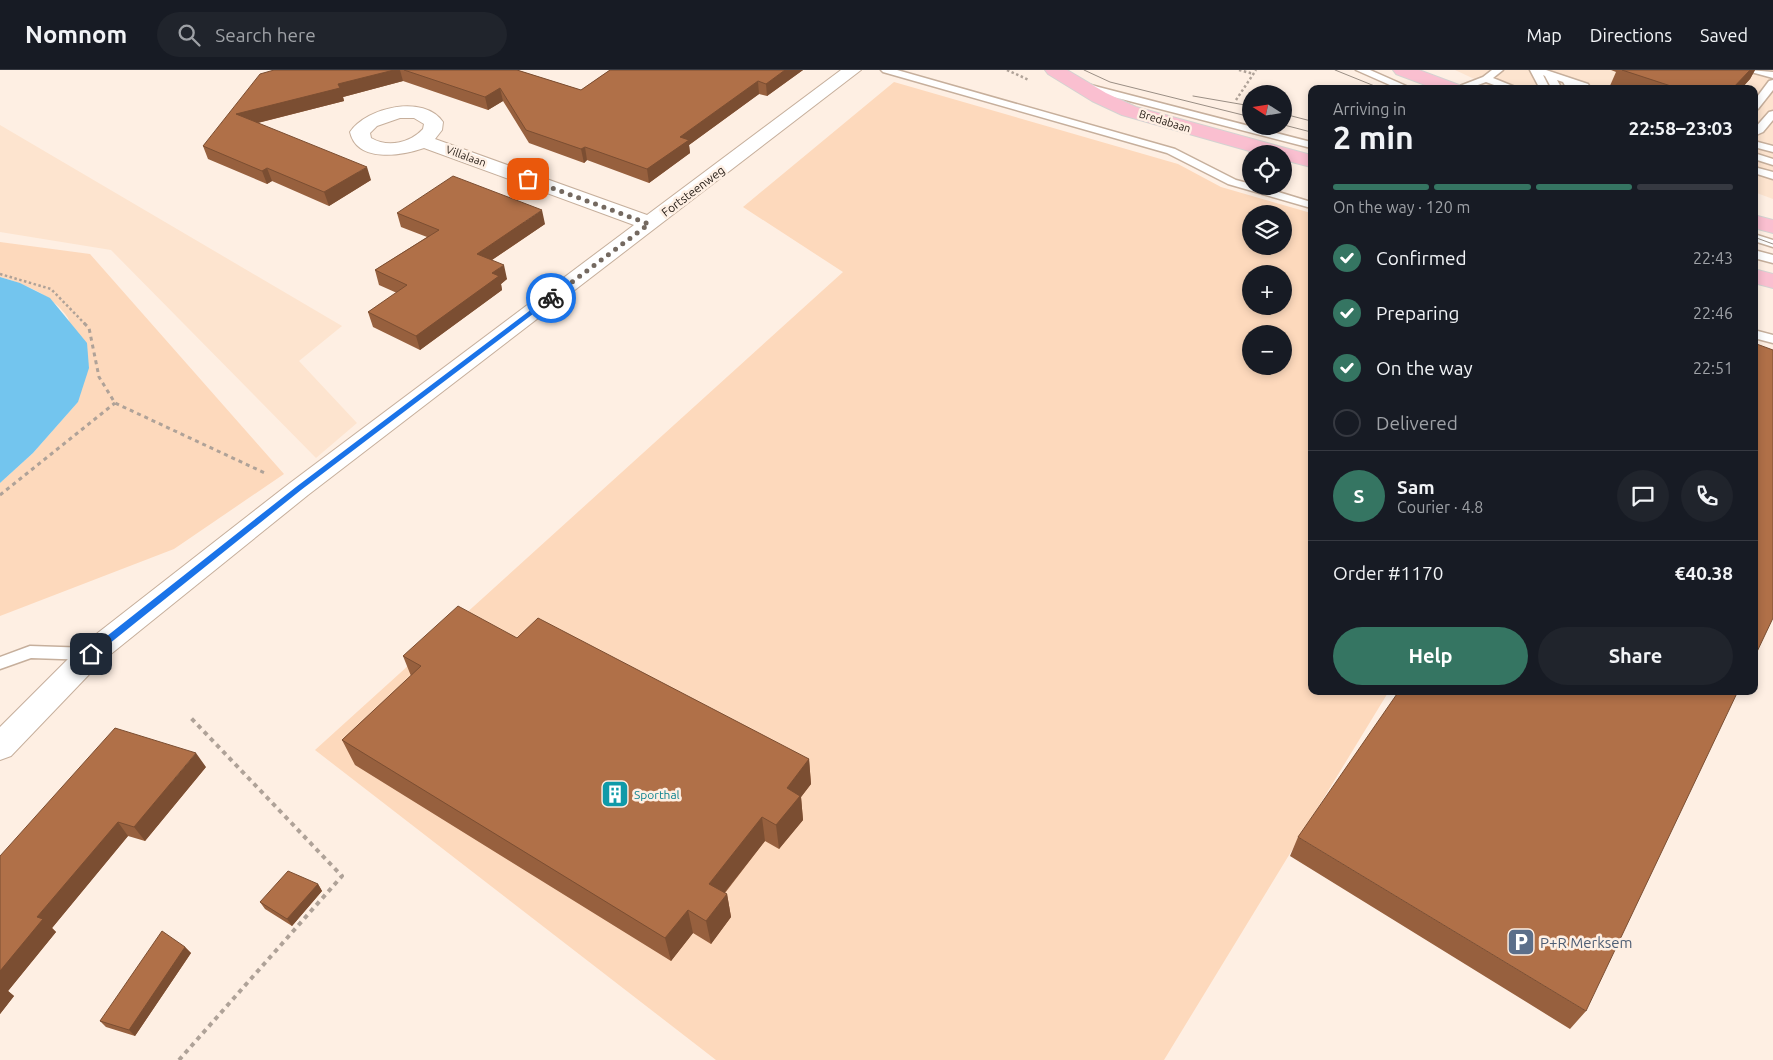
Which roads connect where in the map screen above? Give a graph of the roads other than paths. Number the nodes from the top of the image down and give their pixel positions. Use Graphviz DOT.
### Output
graph roads {
  1 [pos="852,70"];
  2 [pos="886,70"];
  3 [pos="1054,70"];
  4 [pos="1360,70"];
  5 [pos="1402,70"];
  6 [pos="1498,70"];
  7 [pos="1535,70"];
  8 [pos="1754,70"];
  9 [pos="1550,74"];
  10 [pos="1773,75"];
  11 [pos="1486,79"];
  12 [pos="1773,83"];
  13 [pos="1082,85"];
  14 [pos="1398,85"];
  15 [pos="1442,85"];
  16 [pos="1469,85"];
  17 [pos="1503,85"];
  18 [pos="1543,85"];
  19 [pos="1555,85"];
  20 [pos="1569,85"];
  21 [pos="1758,102"];
  22 [pos="1773,114"];
  23 [pos="1758,131"];
  24 [pos="424,140"];
  25 [pos="1308,144"];
  26 [pos="1251,145"];
  27 [pos="1758,145"];
  28 [pos="1773,150"];
  29 [pos="1292,156"];
  30 [pos="1758,157"];
  31 [pos="1308,160"];
  32 [pos="1773,162"];
  33 [pos="1758,171"];
  34 [pos="1773,176"];
  35 [pos="1308,204"];
  36 [pos="1758,222"];
  37 [pos="649,224"];
  38 [pos="1773,228"];
  39 [pos="1758,238"];
  40 [pos="1773,244"];
  41 [pos="1758,255"];
  42 [pos="1773,259"];
  43 [pos="1758,277"];
  44 [pos="1773,281"];
  45 [pos="1758,335"];
  46 [pos="1773,339"];
  47 [pos="91,654"];
  48 [pos="0,663"];
  49 [pos="0,747"];
  1 -- 37 [label="street, Fortsteenweg"];
  2 -- 35 [label="lane"];
  3 -- 13 [label="main road, Bredabaan"];
  4 -- 14 [label="lane"];
  5 -- 15 [label="main road"];
  6 -- 11 [label="lane"];
  7 -- 9 [label="lane"];
  7 -- 18 [label="lane"];
  8 -- 10 [label="lane"];
  9 -- 19 [label="lane"];
  9 -- 20 [label="lane"];
  11 -- 16 [label="lane"];
  11 -- 17 [label="lane"];
  12 -- 21 [label="lane"];
  13 -- 25 [label="lane"];
  13 -- 26 [label="main road, Bredabaan"];
  22 -- 23 [label="lane"];
  24 -- 37 [label="street, Villalaan"];
  27 -- 28 [label="lane"];
  29 -- 31 [label="main road, Bredabaan"];
  30 -- 32 [label="lane"];
  33 -- 34 [label="lane"];
  36 -- 38 [label="main road"];
  37 -- 47 [label="street, Fortsteenweg"];
  39 -- 40 [label="lane"];
  41 -- 42 [label="lane"];
  43 -- 44 [label="main road"];
  45 -- 46 [label="lane"];
  47 -- 48 [label="lane"];
  47 -- 49 [label="street, Fortsteenweg"];
}
